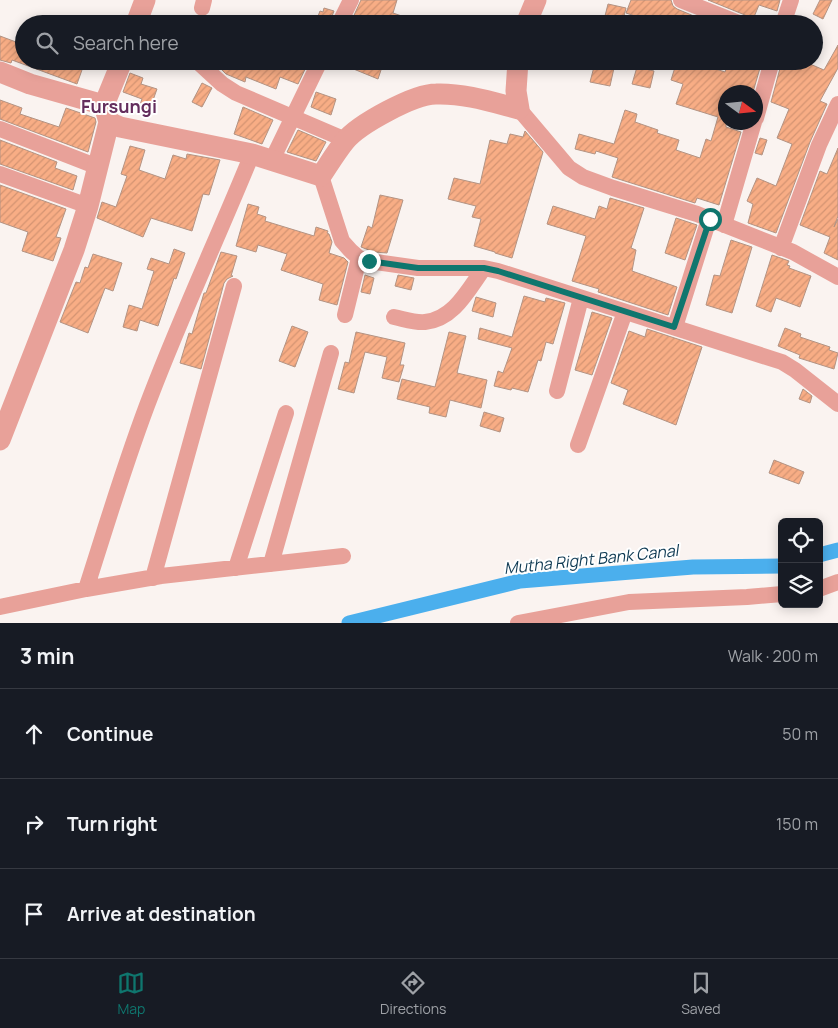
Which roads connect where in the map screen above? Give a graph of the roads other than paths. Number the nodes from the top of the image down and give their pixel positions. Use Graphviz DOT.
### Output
graph roads {
  1 [pos="145,0"];
  2 [pos="351,0"];
  3 [pos="536,0"];
  4 [pos="681,0"];
  5 [pos="791,0"];
  6 [pos="139,15"];
  7 [pos="344,15"];
  8 [pos="530,15"];
  9 [pos="718,15"];
  10 [pos="786,15"];
  11 [pos="119,70"];
  12 [pos="207,70"];
  13 [pos="316,70"];
  14 [pos="517,70"];
  15 [pos="769,70"];
  16 [pos="0,72"];
  17 [pos="763,93"];
  18 [pos="838,104"];
  19 [pos="519,109"];
  20 [pos="106,114"];
  21 [pos="292,118"];
  22 [pos="0,129"];
  23 [pos="751,130"];
  24 [pos="346,140"];
  25 [pos="262,157"];
  26 [pos="98,167"];
  27 [pos="0,174"];
  28 [pos="321,176"];
  29 [pos="88,206"];
  30 [pos="717,222"];
  31 [pos="781,248"];
  32 [pos="359,258"];
  33 [pos="484,268"];
  34 [pos="838,277"];
  35 [pos="234,286"];
  36 [pos="581,298"];
  37 [pos="625,312"];
  38 [pos="345,315"];
  39 [pos="394,317"];
  40 [pos="674,327"];
  41 [pos="331,353"];
  42 [pos="557,391"];
  43 [pos="838,404"];
  44 [pos="286,413"];
  45 [pos="0,440"];
  46 [pos="578,445"];
  47 [pos="343,556"];
  48 [pos="271,564"];
  49 [pos="236,568"];
  50 [pos="153,578"];
  51 [pos="838,582"];
  52 [pos="823,588"];
  53 [pos="86,589"];
  54 [pos="778,594"];
  55 [pos="0,607"];
  56 [pos="518,623"];
  1 -- 6 [label="street"];
  2 -- 7 [label="street"];
  3 -- 8 [label="street"];
  4 -- 9 [label="street"];
  5 -- 10 [label="street"];
  11 -- 20 [label="street"];
  12 -- 21 [label="street"];
  13 -- 21 [label="street"];
  14 -- 19 [label="street"];
  15 -- 17 [label="street"];
  16 -- 20 [label="street"];
  18 -- 31 [label="street"];
  19 -- 24 [label="street"];
  19 -- 30 [label="street"];
  20 -- 25 [label="street"];
  20 -- 26 [label="street"];
  21 -- 24 [label="street"];
  21 -- 25 [label="street"];
  22 -- 26 [label="street"];
  23 -- 30 [label="street"];
  24 -- 28 [label="street"];
  25 -- 28 [label="street"];
  25 -- 53 [label="street"];
  26 -- 29 [label="street"];
  27 -- 29 [label="street"];
  28 -- 32 [label="street"];
  29 -- 45 [label="street"];
  30 -- 31 [label="street"];
  30 -- 40 [label="street"];
  31 -- 34 [label="street"];
  32 -- 33 [label="street"];
  32 -- 38 [label="street"];
  33 -- 36 [label="street"];
  33 -- 39 [label="street"];
  35 -- 50 [label="street"];
  36 -- 37 [label="street"];
  36 -- 42 [label="street"];
  37 -- 40 [label="street"];
  37 -- 46 [label="street"];
  40 -- 43 [label="street"];
  41 -- 48 [label="street"];
  44 -- 49 [label="street"];
  47 -- 48 [label="street"];
  48 -- 49 [label="street"];
  49 -- 50 [label="street"];
  50 -- 53 [label="street"];
  51 -- 52 [label="street"];
  53 -- 55 [label="street"];
  54 -- 56 [label="street"];
}
